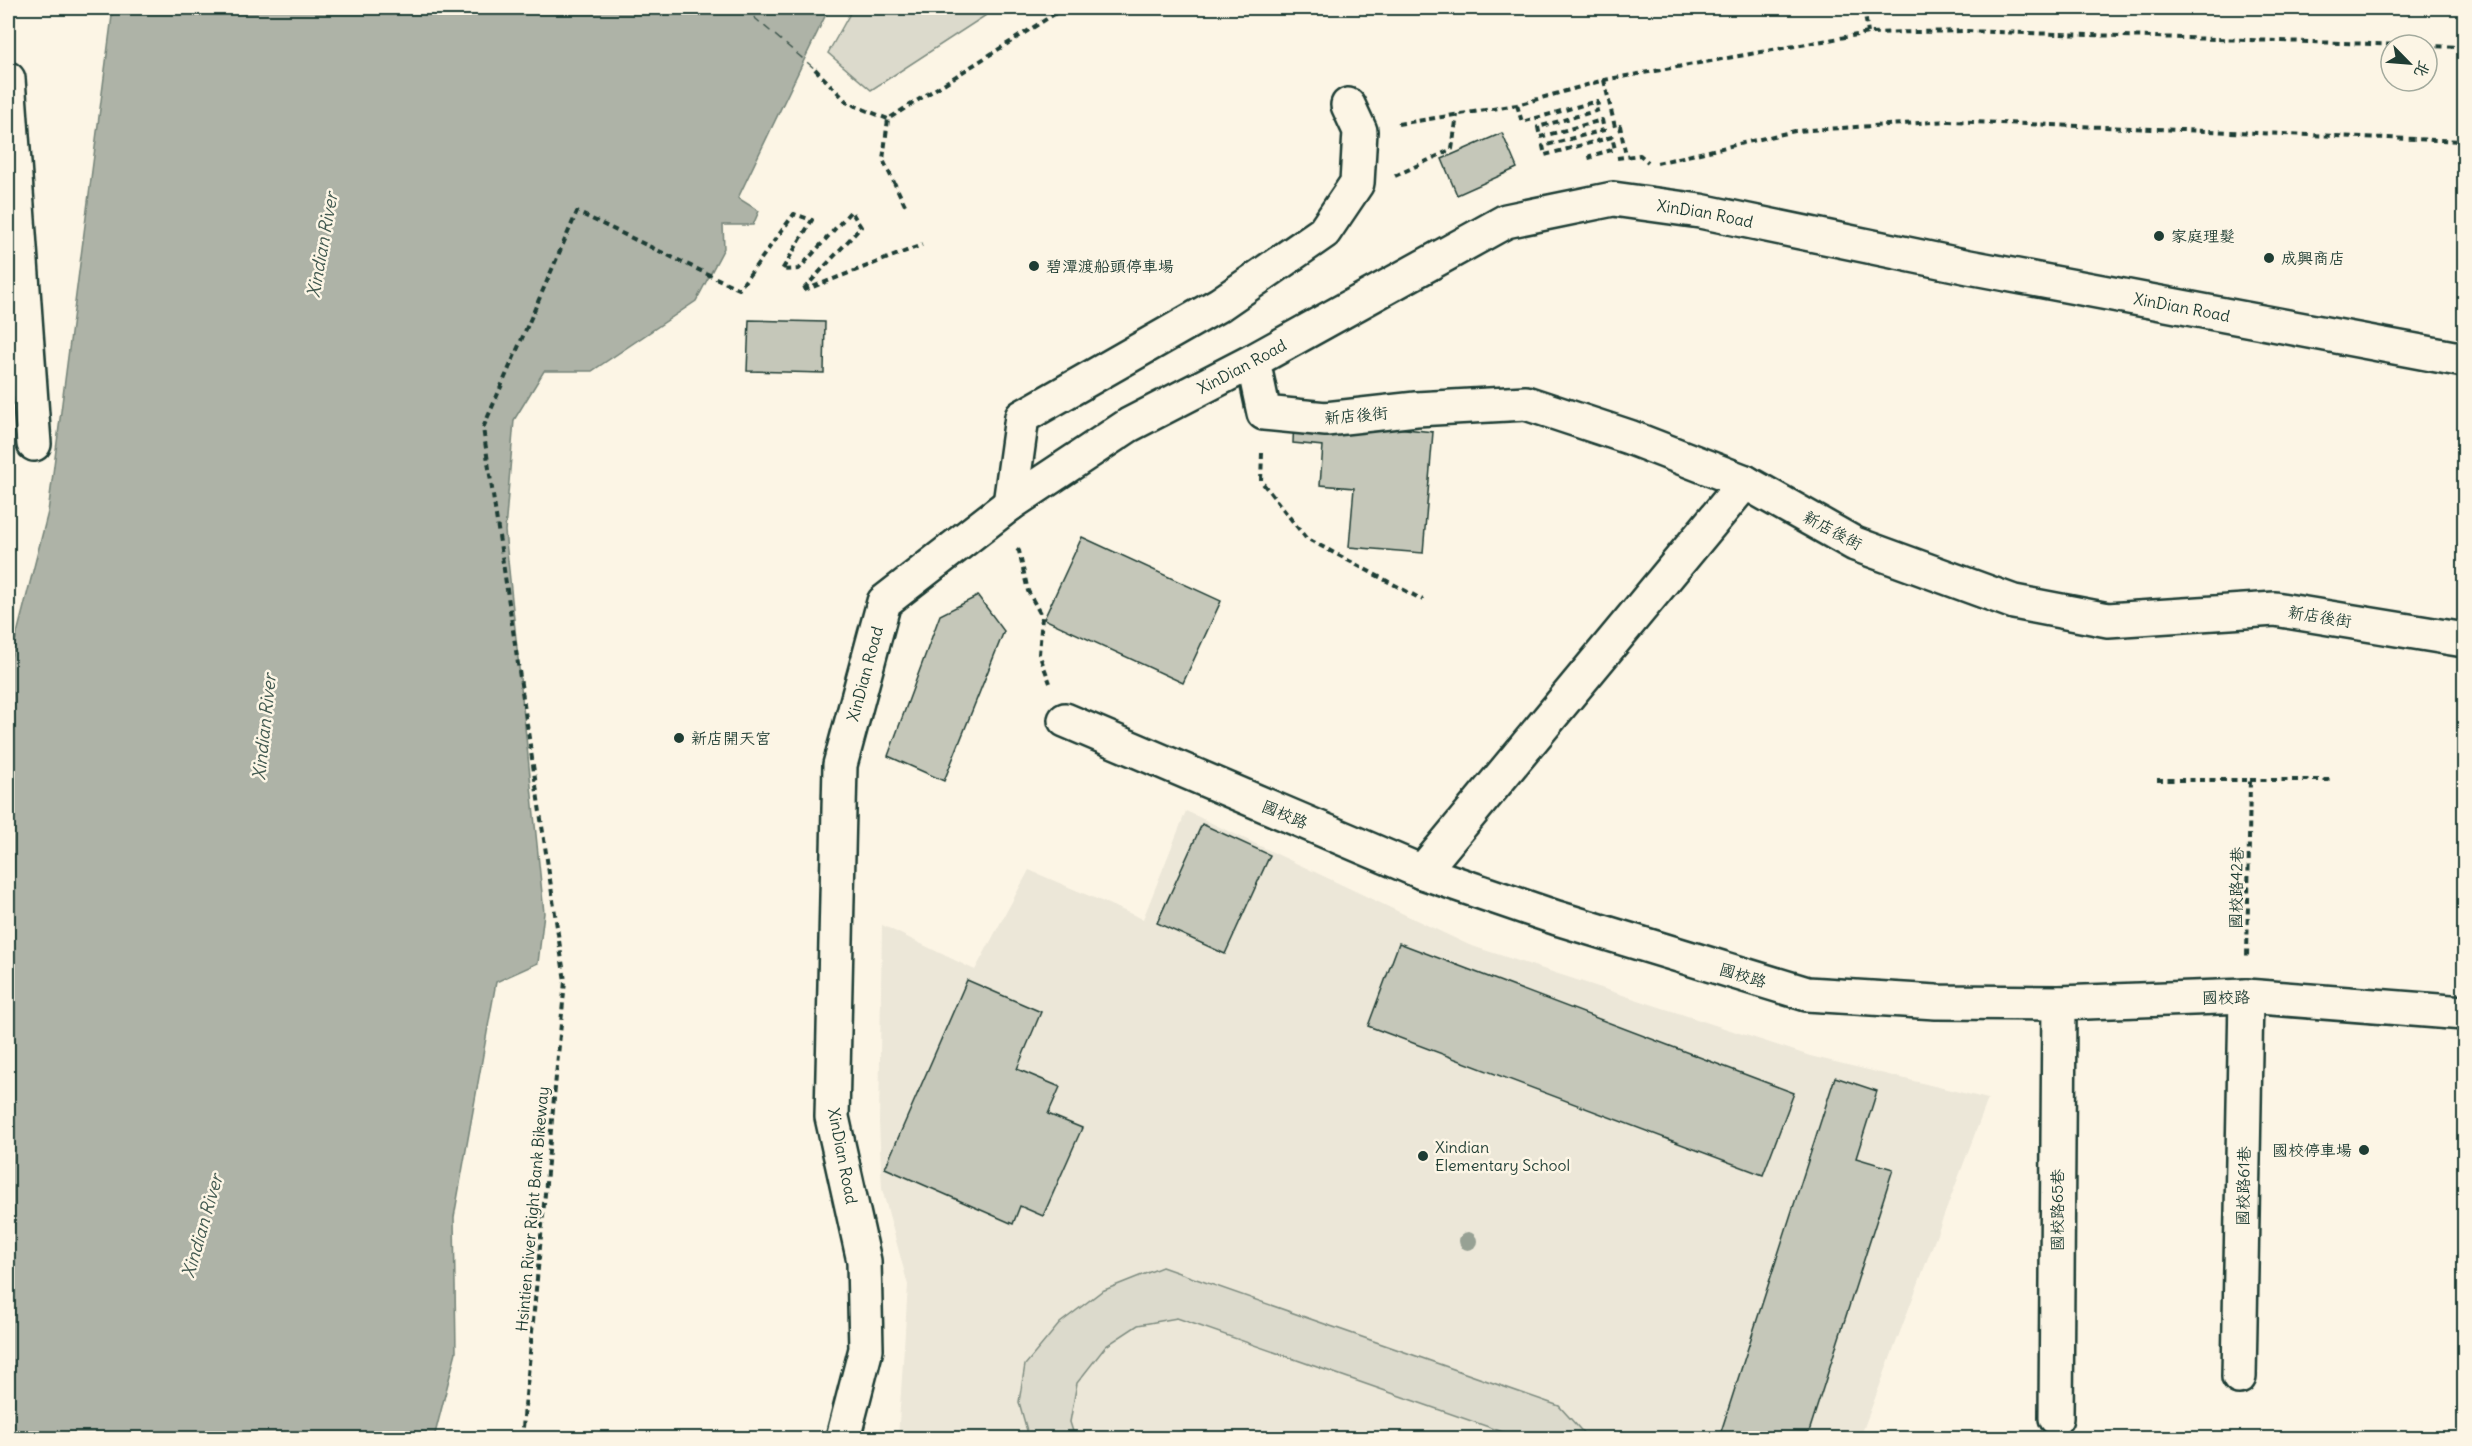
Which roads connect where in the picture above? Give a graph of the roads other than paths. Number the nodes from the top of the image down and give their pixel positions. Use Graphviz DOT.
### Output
graph roads {
  1 [pos="8,79"];
  2 [pos="1354,118"];
  3 [pos="2464,360"];
  4 [pos="1253,361"];
  5 [pos="34,444"];
  6 [pos="1745,482"];
  7 [pos="1010,504"];
  8 [pos="2464,639"];
  9 [pos="1065,720"];
  10 [pos="1422,872"];
  11 [pos="2246,996"];
  12 [pos="2059,1003"];
  13 [pos="2464,1013"];
  14 [pos="2240,1377"];
  15 [pos="2056,1418"];
  16 [pos="843,1438"];
  1 -- 5 [label="street"];
  2 -- 7 [label="street"];
  3 -- 4 [label="street, XinDian Road"];
  4 -- 6 [label="street, 新店後街"];
  4 -- 7 [label="street, XinDian Road"];
  6 -- 8 [label="street, 新店後街"];
  6 -- 10 [label="street"];
  7 -- 16 [label="street, XinDian Road"];
  9 -- 10 [label="street, 國校路"];
  10 -- 12 [label="street, 國校路"];
  11 -- 12 [label="street, 國校路"];
  11 -- 13 [label="street, 國校路"];
  11 -- 14 [label="street, 國校路61巷"];
  12 -- 15 [label="street, 國校路65巷"];
}
